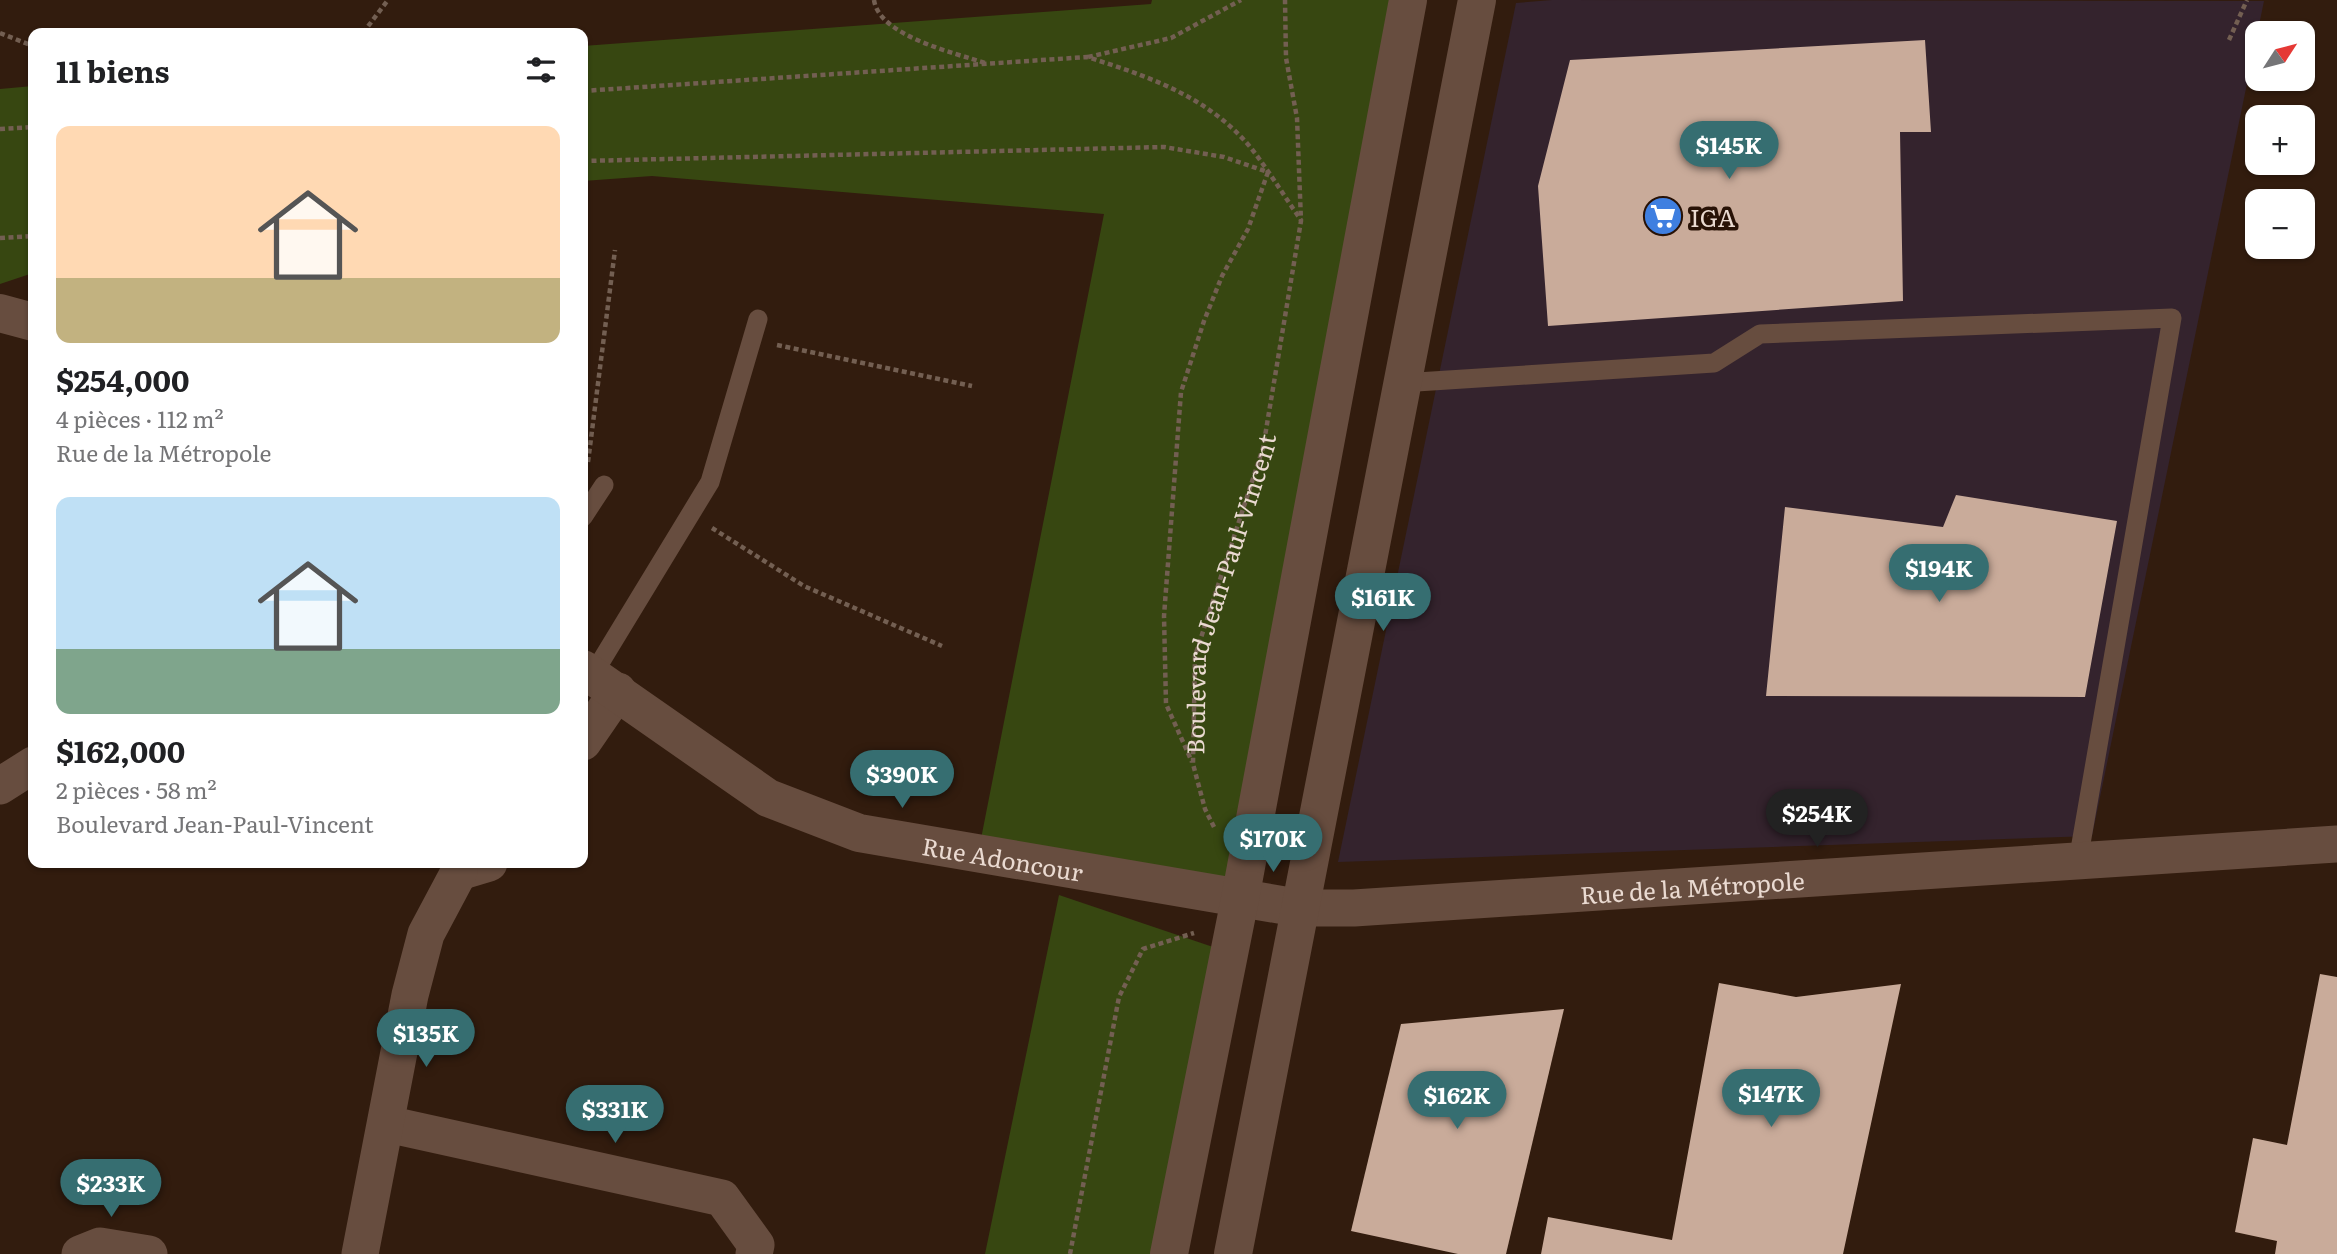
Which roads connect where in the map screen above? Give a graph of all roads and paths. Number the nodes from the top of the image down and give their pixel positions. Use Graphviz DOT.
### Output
graph roads {
  1 [pos="388,0"];
  2 [pos="874,0"];
  3 [pos="1241,0"];
  4 [pos="1285,0"];
  5 [pos="1408,0"];
  6 [pos="1477,0"];
  7 [pos="2247,0"];
  8 [pos="367,28"];
  9 [pos="0,33"];
  10 [pos="2229,40"];
  11 [pos="28,44"];
  12 [pos="1087,57"];
  13 [pos="989,64"];
  14 [pos="588,91"];
  15 [pos="28,127"];
  16 [pos="0,129"];
  17 [pos="588,160"];
  18 [pos="1268,172"];
  19 [pos="1301,220"];
  20 [pos="28,236"];
  21 [pos="0,238"];
  22 [pos="615,250"];
  23 [pos="0,313"];
  24 [pos="758,319"];
  25 [pos="28,321"];
  26 [pos="752,340"];
  27 [pos="1401,383"];
  28 [pos="972,386"];
  29 [pos="588,460"];
  30 [pos="604,485"];
  31 [pos="588,509"];
  32 [pos="691,514"];
  33 [pos="942,646"];
  34 [pos="598,679"];
  35 [pos="588,722"];
  36 [pos="1193,764"];
  37 [pos="28,768"];
  38 [pos="0,786"];
  39 [pos="1219,838"];
  40 [pos="2337,844"];
  41 [pos="2078,861"];
  42 [pos="468,868"];
  43 [pos="1233,898"];
  44 [pos="1299,908"];
  45 [pos="387,1124"];
  46 [pos="80,1254"];
  47 [pos="149,1254"];
  48 [pos="360,1254"];
  49 [pos="754,1254"];
  50 [pos="1070,1254"];
  51 [pos="1169,1254"];
  52 [pos="1233,1254"];
  1 -- 8 [label="path"];
  2 -- 13 [label="path"];
  3 -- 12 [label="path"];
  4 -- 19 [label="path, Boulevard Jean-Paul-Vincent"];
  5 -- 43 [label="street"];
  6 -- 27 [label="street"];
  7 -- 10 [label="path"];
  9 -- 11 [label="path"];
  12 -- 13 [label="path"];
  12 -- 18 [label="path"];
  13 -- 14 [label="path"];
  15 -- 16 [label="path"];
  17 -- 18 [label="path"];
  18 -- 19 [label="path"];
  18 -- 36 [label="path"];
  19 -- 36 [label="path, Boulevard Jean-Paul-Vincent"];
  20 -- 21 [label="path"];
  22 -- 29 [label="path"];
  23 -- 25 [label="street"];
  24 -- 26 [label="lane"];
  26 -- 28 [label="path"];
  26 -- 32 [label="lane"];
  27 -- 41 [label="lane"];
  27 -- 44 [label="street"];
  30 -- 31 [label="lane"];
  32 -- 33 [label="path"];
  32 -- 34 [label="lane"];
  34 -- 35 [label="street"];
  34 -- 43 [label="street, Rue Adoncour"];
  36 -- 39 [label="path, Boulevard Jean-Paul-Vincent"];
  37 -- 38 [label="street"];
  40 -- 41 [label="street, Rue de la Métropole"];
  41 -- 44 [label="street, Rue de la Métropole"];
  42 -- 45 [label="street"];
  43 -- 44 [label="street, Rue Adoncour"];
  43 -- 50 [label="path"];
  43 -- 51 [label="street"];
  44 -- 52 [label="street"];
  45 -- 48 [label="street"];
  45 -- 49 [label="street"];
  46 -- 47 [label="street"];
}
